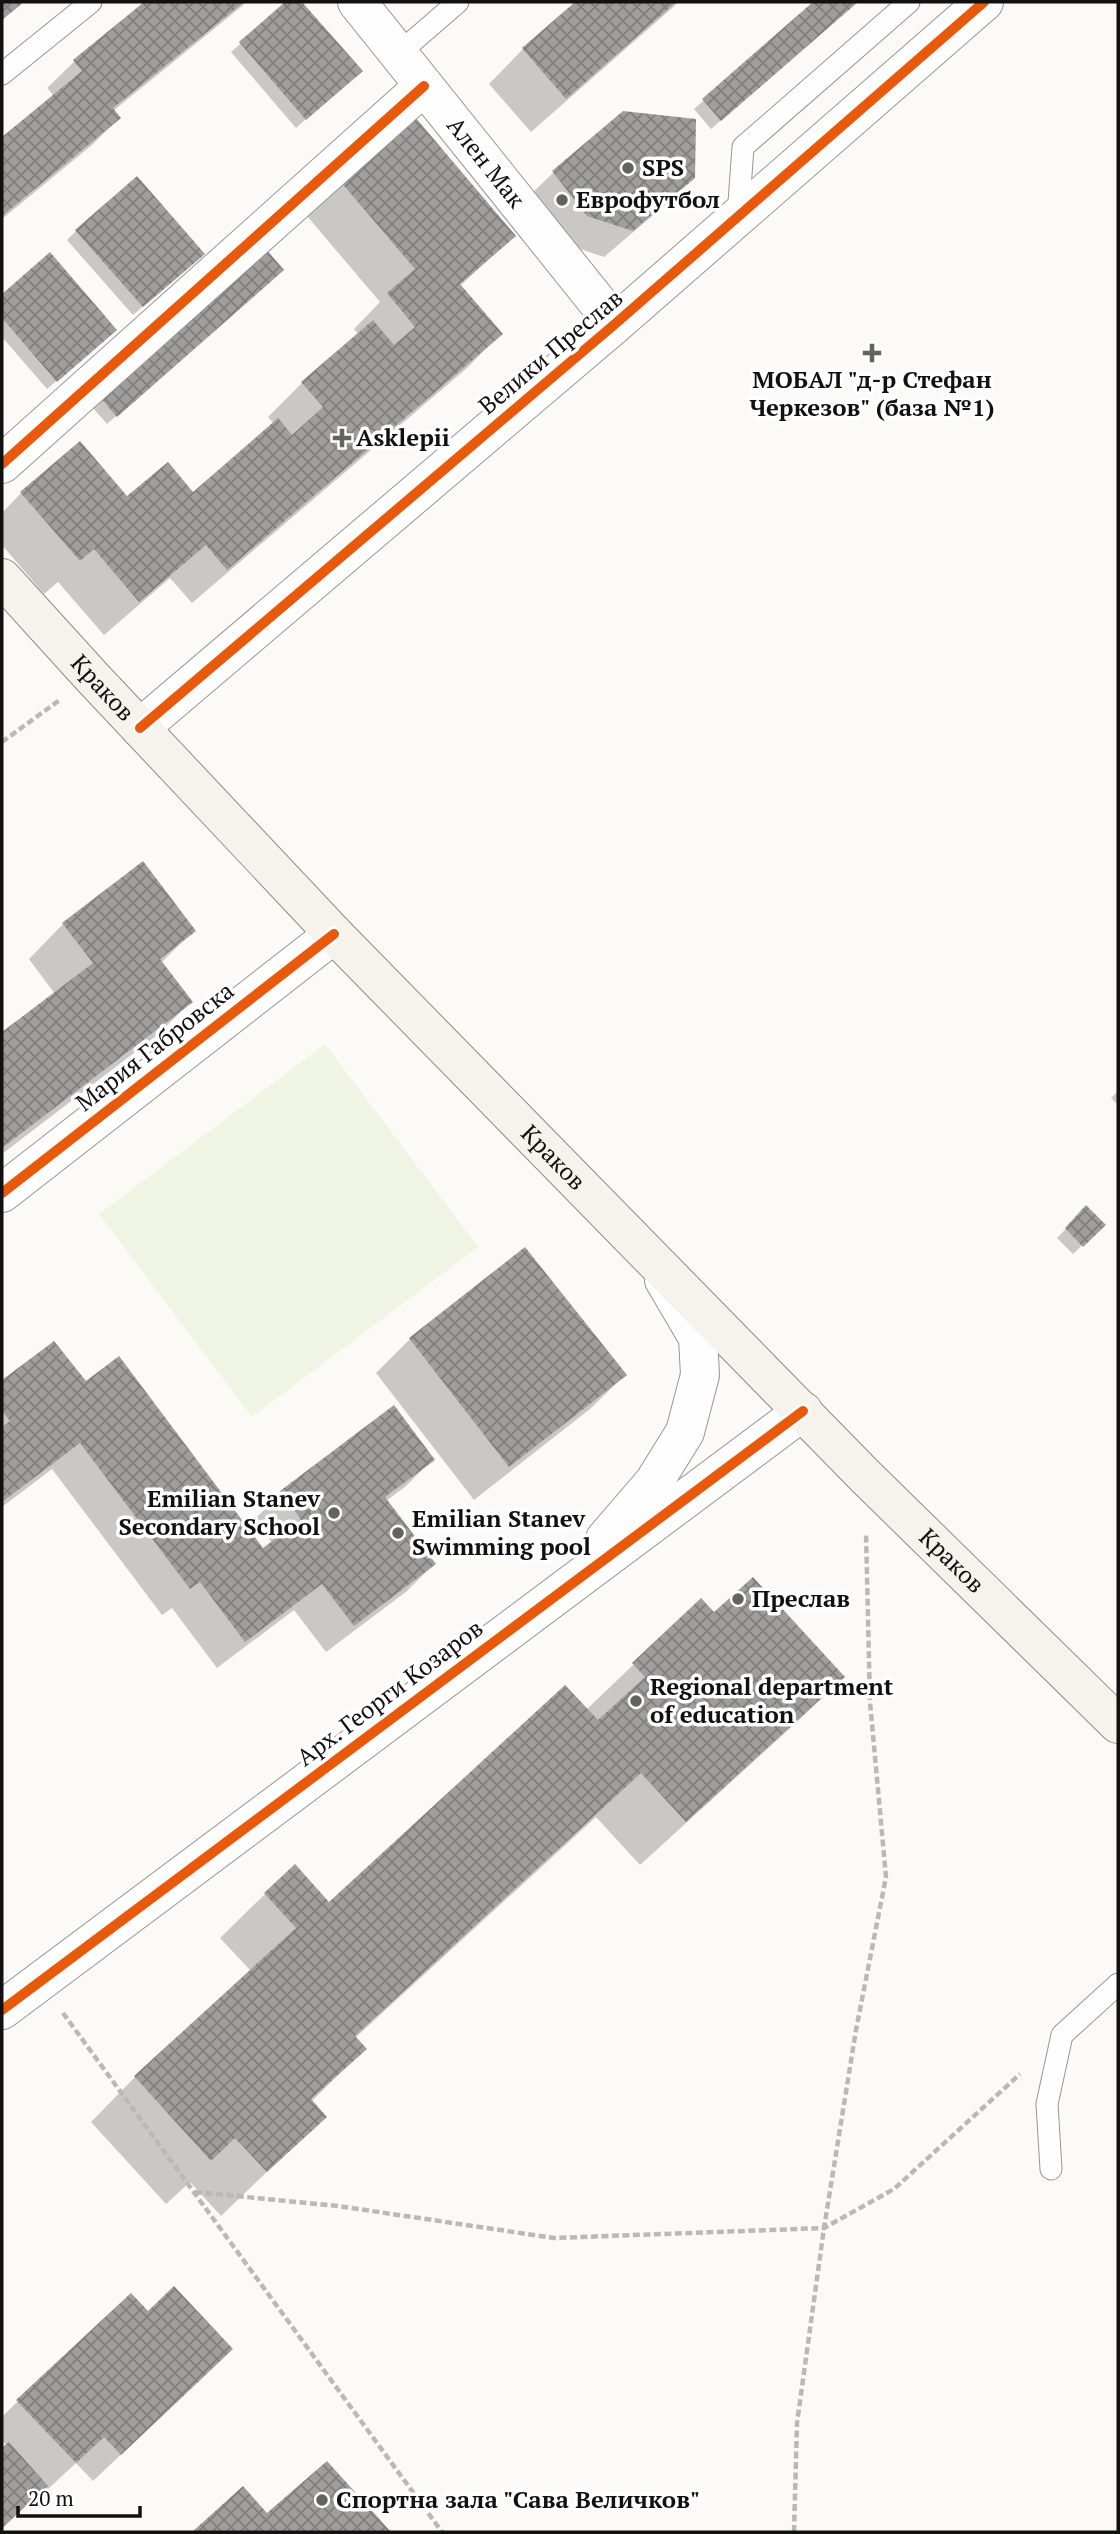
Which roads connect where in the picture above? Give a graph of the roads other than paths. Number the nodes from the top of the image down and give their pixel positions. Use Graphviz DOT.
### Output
graph roads {
  1 [pos="91,2"];
  2 [pos="357,2"];
  3 [pos="458,2"];
  4 [pos="909,2"];
  5 [pos="984,2"];
  6 [pos="398,54"];
  7 [pos="2,74"];
  8 [pos="424,86"];
  9 [pos="737,218"];
  10 [pos="615,324"];
  11 [pos="2,464"];
  12 [pos="2,578"];
  13 [pos="140,728"];
  14 [pos="334,934"];
  15 [pos="2,1193"];
  16 [pos="650,1257"];
  17 [pos="803,1411"];
  18 [pos="561,1592"];
  19 [pos="1118,1724"];
  20 [pos="1118,1984"];
  21 [pos="2,2010"];
  22 [pos="1051,2169"];
  1 -- 7 [label="lane"];
  2 -- 6 [label="street, Ален Мак"];
  3 -- 6 [label="lane"];
  4 -- 9 [label="lane"];
  5 -- 9 [label="street, Велики Преслав"];
  6 -- 8 [label="street, Ален Мак"];
  8 -- 10 [label="street, Ален Мак"];
  8 -- 11 [label="street"];
  9 -- 10 [label="street, Велики Преслав"];
  10 -- 13 [label="street, Велики Преслав"];
  12 -- 13 [label="main road, Краков"];
  13 -- 14 [label="main road, Краков"];
  14 -- 15 [label="street, Мария Габровска"];
  14 -- 16 [label="main road, Краков"];
  16 -- 17 [label="main road, Краков"];
  16 -- 18 [label="street"];
  17 -- 18 [label="street, Арх. Георги Козаров"];
  17 -- 19 [label="main road, Краков"];
  18 -- 21 [label="street, Арх. Георги Козаров"];
  20 -- 22 [label="lane"];
}
